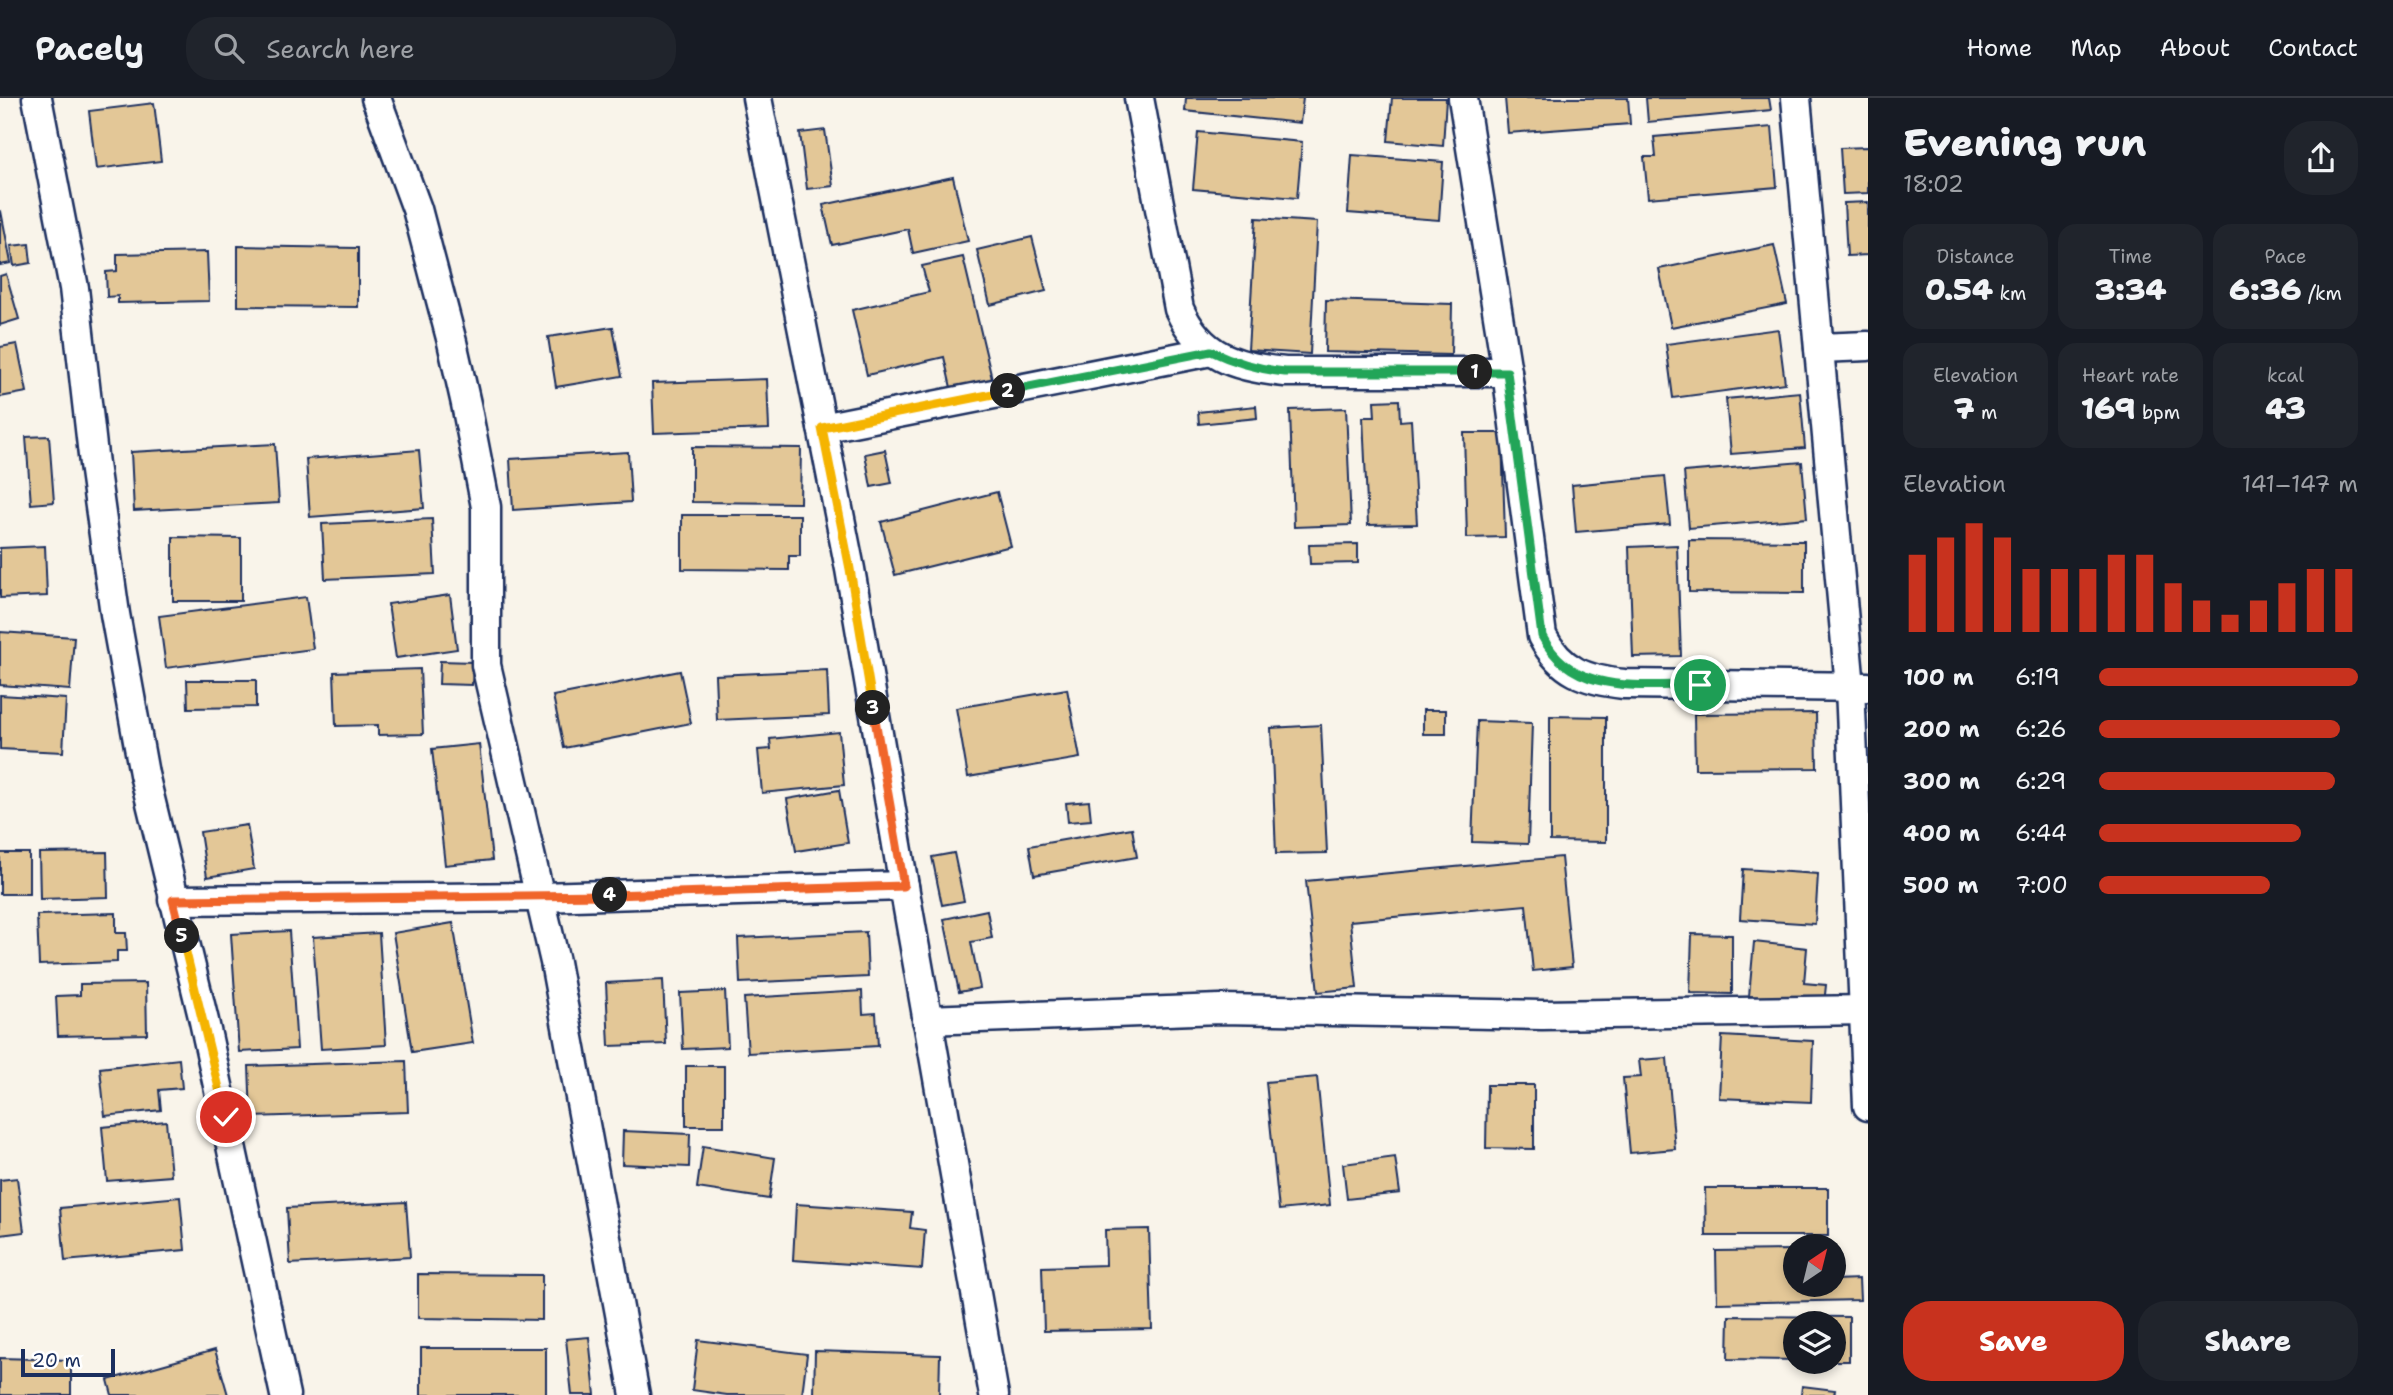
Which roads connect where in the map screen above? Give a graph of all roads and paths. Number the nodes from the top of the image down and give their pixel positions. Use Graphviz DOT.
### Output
graph roads {
  1 [pos="37,98"];
  2 [pos="376,98"];
  3 [pos="757,98"];
  4 [pos="1139,98"];
  5 [pos="1463,98"];
  6 [pos="1796,98"];
  7 [pos="1868,346"];
  8 [pos="1819,348"];
  9 [pos="1211,351"];
  10 [pos="1507,372"];
  11 [pos="822,428"];
  12 [pos="1859,687"];
  13 [pos="904,886"];
  14 [pos="540,897"];
  15 [pos="173,900"];
  16 [pos="1866,1009"];
  17 [pos="927,1020"];
  18 [pos="1868,1106"];
  19 [pos="285,1395"];
  20 [pos="635,1395"];
  21 [pos="994,1395"];
  1 -- 15 [label="street"];
  2 -- 14 [label="street"];
  3 -- 11 [label="street"];
  4 -- 9 [label="street"];
  5 -- 10 [label="street"];
  6 -- 8 [label="street"];
  7 -- 8 [label="street"];
  8 -- 12 [label="street"];
  9 -- 10 [label="street"];
  9 -- 11 [label="street"];
  10 -- 12 [label="street"];
  11 -- 13 [label="street"];
  12 -- 16 [label="street"];
  13 -- 14 [label="street"];
  13 -- 17 [label="street"];
  14 -- 15 [label="street"];
  14 -- 20 [label="street"];
  15 -- 19 [label="street"];
  16 -- 17 [label="street"];
  16 -- 18 [label="street"];
  17 -- 21 [label="street"];
}
